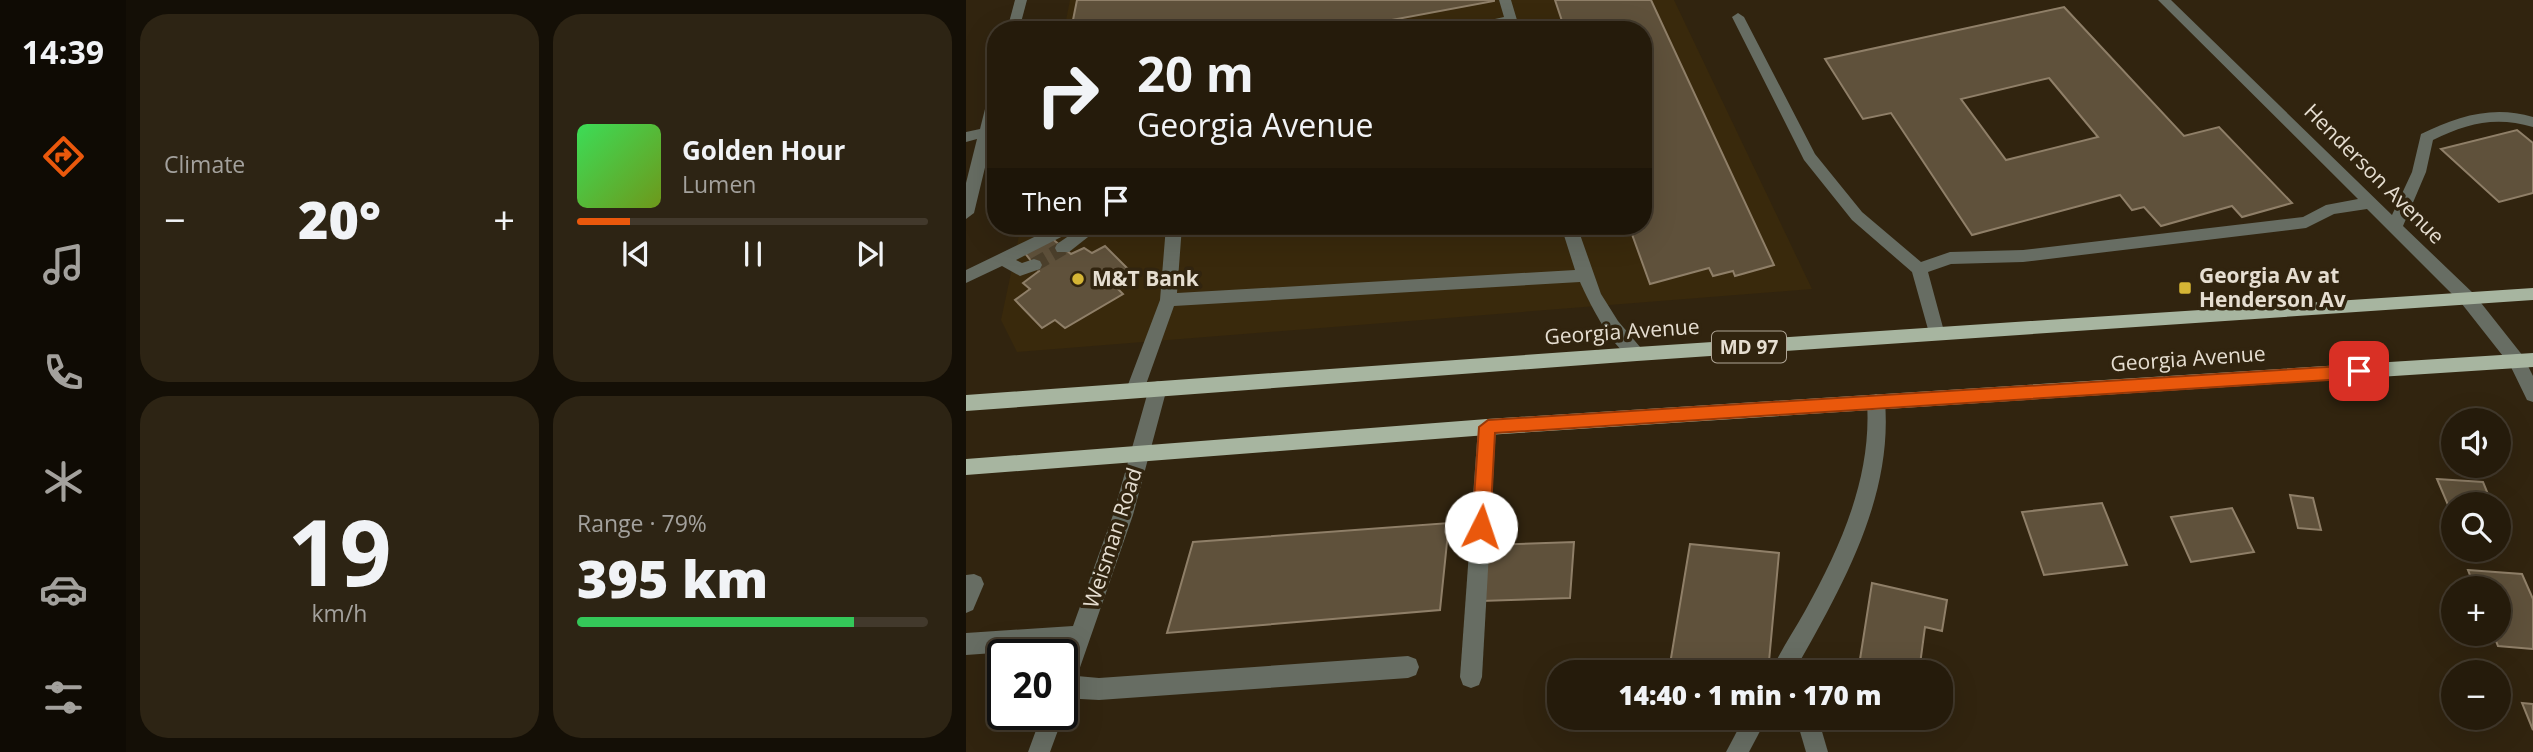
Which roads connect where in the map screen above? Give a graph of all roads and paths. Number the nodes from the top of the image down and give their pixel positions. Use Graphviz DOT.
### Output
graph roads {
  1 [pos="1021,0"];
  2 [pos="1505,0"];
  3 [pos="2164,0"];
  4 [pos="1738,18"];
  5 [pos="1015,21"];
  6 [pos="1511,21"];
  7 [pos="2533,122"];
  8 [pos="987,129"];
  9 [pos="985,134"];
  10 [pos="966,137"];
  11 [pos="2370,203"];
  12 [pos="966,213"];
  13 [pos="2395,227"];
  14 [pos="1053,235"];
  15 [pos="1081,235"];
  16 [pos="1173,235"];
  17 [pos="1572,235"];
  18 [pos="1063,248"];
  19 [pos="1004,260"];
  20 [pos="1034,265"];
  21 [pos="1919,269"];
  22 [pos="1583,276"];
  23 [pos="966,277"];
  24 [pos="2533,294"];
  25 [pos="2468,299"];
  26 [pos="1168,300"];
  27 [pos="1937,335"];
  28 [pos="1637,354"];
  29 [pos="2525,360"];
  30 [pos="1158,388"];
  31 [pos="1135,390"];
  32 [pos="2533,395"];
  33 [pos="1876,402"];
  34 [pos="966,403"];
  35 [pos="1488,427"];
  36 [pos="1140,454"];
  37 [pos="966,467"];
  38 [pos="966,584"];
  39 [pos="966,603"];
  40 [pos="1081,636"];
  41 [pos="966,644"];
  42 [pos="1078,644"];
  43 [pos="1792,660"];
  44 [pos="1408,667"];
  45 [pos="1471,677"];
  46 [pos="1078,687"];
  47 [pos="1047,730"];
  48 [pos="1749,730"];
  49 [pos="1811,730"];
  50 [pos="1039,752"];
  51 [pos="1737,752"];
  52 [pos="1817,752"];
  1 -- 5 [label="street"];
  2 -- 6 [label="street"];
  3 -- 11 [label="street, Henderson Avenue"];
  4 -- 21 [label="street"];
  7 -- 13 [label="street"];
  8 -- 9 [label="street"];
  9 -- 10 [label="street"];
  9 -- 12 [label="street"];
  11 -- 13 [label="street, Henderson Avenue"];
  11 -- 21 [label="street"];
  13 -- 25 [label="street, Henderson Avenue"];
  14 -- 19 [label="street"];
  15 -- 18 [label="street"];
  16 -- 26 [label="street"];
  17 -- 22 [label="street"];
  19 -- 20 [label="street"];
  19 -- 23 [label="street"];
  21 -- 27 [label="street"];
  22 -- 26 [label="street"];
  22 -- 28 [label="street"];
  24 -- 25 [label="main road, Georgia Avenue / MD 97"];
  25 -- 27 [label="main road, Georgia Avenue / MD 97"];
  25 -- 29 [label="street, Henderson Avenue"];
  26 -- 31 [label="street"];
  27 -- 28 [label="main road, Georgia Avenue / MD 97"];
  28 -- 30 [label="main road, Georgia Avenue / MD 97"];
  29 -- 32 [label="street, Henderson Avenue"];
  29 -- 33 [label="main road, Georgia Avenue"];
  30 -- 31 [label="main road, Georgia Avenue / MD 97"];
  30 -- 36 [label="street, Weisman Road"];
  31 -- 34 [label="main road, Georgia Avenue / MD 97"];
  33 -- 35 [label="main road, Georgia Avenue"];
  33 -- 43 [label="street"];
  35 -- 36 [label="main road, Georgia Avenue"];
  35 -- 45 [label="street"];
  36 -- 37 [label="main road, Georgia Avenue"];
  36 -- 40 [label="street, Weisman Road"];
  38 -- 39 [label="street"];
  40 -- 41 [label="street"];
  40 -- 42 [label="street, Weisman Road"];
  44 -- 46 [label="street"];
  47 -- 50 [label="street"];
  48 -- 51 [label="street"];
  49 -- 52 [label="street"];
}
